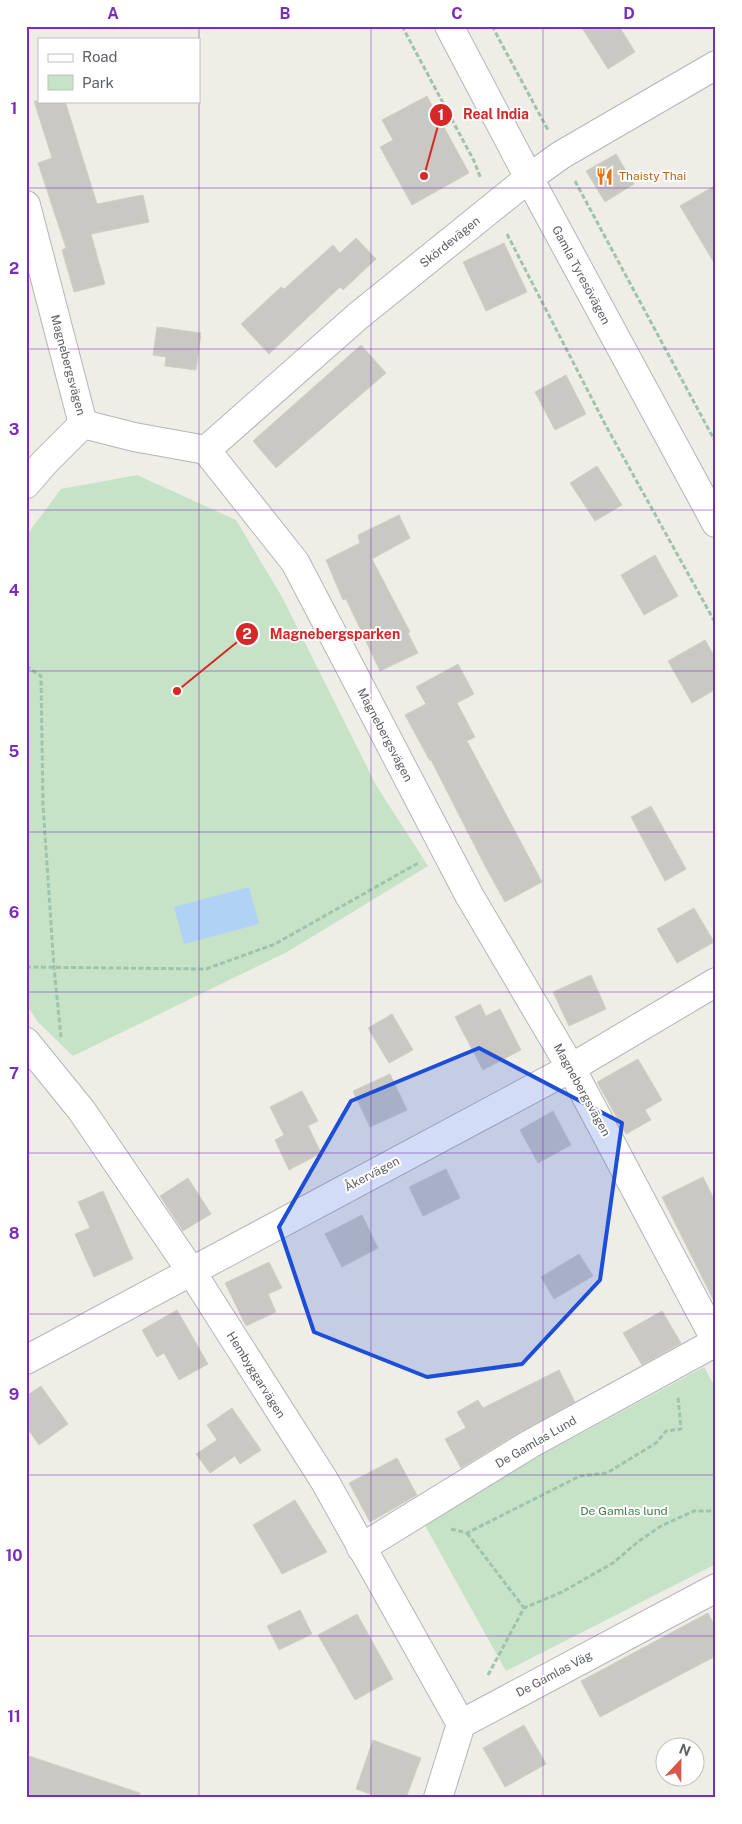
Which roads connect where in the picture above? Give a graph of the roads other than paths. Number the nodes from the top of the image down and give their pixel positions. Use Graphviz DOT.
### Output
graph roads {
  1 [pos="449,26"];
  2 [pos="716,64"];
  3 [pos="529,178"];
  4 [pos="26,206"];
  5 [pos="83,424"];
  6 [pos="206,450"];
  7 [pos="26,484"];
  8 [pos="716,523"];
  9 [pos="716,982"];
  10 [pos="26,1042"];
  11 [pos="571,1068"];
  12 [pos="191,1271"];
  13 [pos="716,1342"];
  14 [pos="26,1360"];
  15 [pos="361,1548"];
  16 [pos="716,1588"];
  17 [pos="461,1724"];
  18 [pos="438,1798"];
  1 -- 3 [label="street, Gamla Tyresövägen"];
  2 -- 3 [label="street, Skördevägen"];
  3 -- 6 [label="street, Skördevägen"];
  3 -- 8 [label="street, Gamla Tyresövägen"];
  4 -- 5 [label="street, Magnebergsvägen"];
  5 -- 6 [label="street, Magnebergsvägen"];
  5 -- 7 [label="street"];
  6 -- 11 [label="street, Magnebergsvägen"];
  9 -- 11 [label="street, Åkervägen"];
  10 -- 12 [label="street, Hembyggarvägen"];
  11 -- 12 [label="street, Åkervägen"];
  11 -- 13 [label="street, Magnebergsvägen"];
  12 -- 14 [label="street, Åkervägen"];
  12 -- 15 [label="street, Hembyggarvägen"];
  13 -- 15 [label="street, De Gamlas Lund"];
  15 -- 17 [label="street, Hembyggarvägen"];
  16 -- 17 [label="street, De Gamlas Väg"];
  17 -- 18 [label="street"];
}
